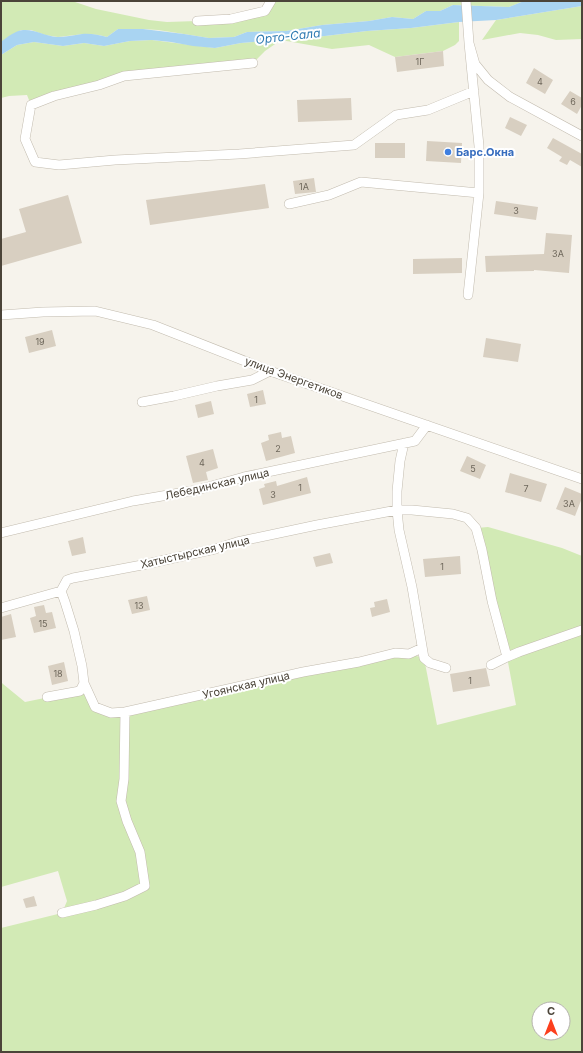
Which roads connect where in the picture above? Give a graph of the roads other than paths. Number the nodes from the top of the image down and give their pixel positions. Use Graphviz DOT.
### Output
graph roads {
  1 [pos="271,1"];
  2 [pos="466,1"];
  3 [pos="197,21"];
  4 [pos="469,44"];
  5 [pos="253,63"];
  6 [pos="474,91"];
  7 [pos="582,136"];
  8 [pos="479,193"];
  9 [pos="289,204"];
  10 [pos="468,295"];
  11 [pos="1,315"];
  12 [pos="270,371"];
  13 [pos="142,402"];
  14 [pos="427,425"];
  15 [pos="404,443"];
  16 [pos="582,479"];
  17 [pos="397,510"];
  18 [pos="1,533"];
  19 [pos="61,591"];
  20 [pos="1,608"];
  21 [pos="582,630"];
  22 [pos="422,648"];
  23 [pos="507,657"];
  24 [pos="491,665"];
  25 [pos="446,668"];
  26 [pos="84,683"];
  27 [pos="47,697"];
  28 [pos="125,712"];
  29 [pos="62,913"];
  1 -- 3 [label="street"];
  2 -- 4 [label="street"];
  4 -- 6 [label="street"];
  4 -- 7 [label="street"];
  5 -- 6 [label="street"];
  6 -- 8 [label="street"];
  8 -- 9 [label="street"];
  8 -- 10 [label="street"];
  11 -- 12 [label="street, улица Энергетиков"];
  12 -- 13 [label="street"];
  12 -- 14 [label="street, улица Энергетиков"];
  14 -- 15 [label="street, Лебединская улица"];
  14 -- 16 [label="street, улица Энергетиков"];
  15 -- 17 [label="street"];
  15 -- 18 [label="street, Лебединская улица"];
  17 -- 19 [label="street, Хатыстырская улица"];
  17 -- 22 [label="street"];
  17 -- 23 [label="street, Хатыстырская улица"];
  19 -- 20 [label="street, Хатыстырская улица"];
  19 -- 26 [label="street, Угоянская улица"];
  21 -- 23 [label="street"];
  22 -- 25 [label="street"];
  22 -- 28 [label="street, Угоянская улица"];
  23 -- 24 [label="street"];
  26 -- 27 [label="street"];
  26 -- 28 [label="street, Угоянская улица"];
  28 -- 29 [label="street"];
}
